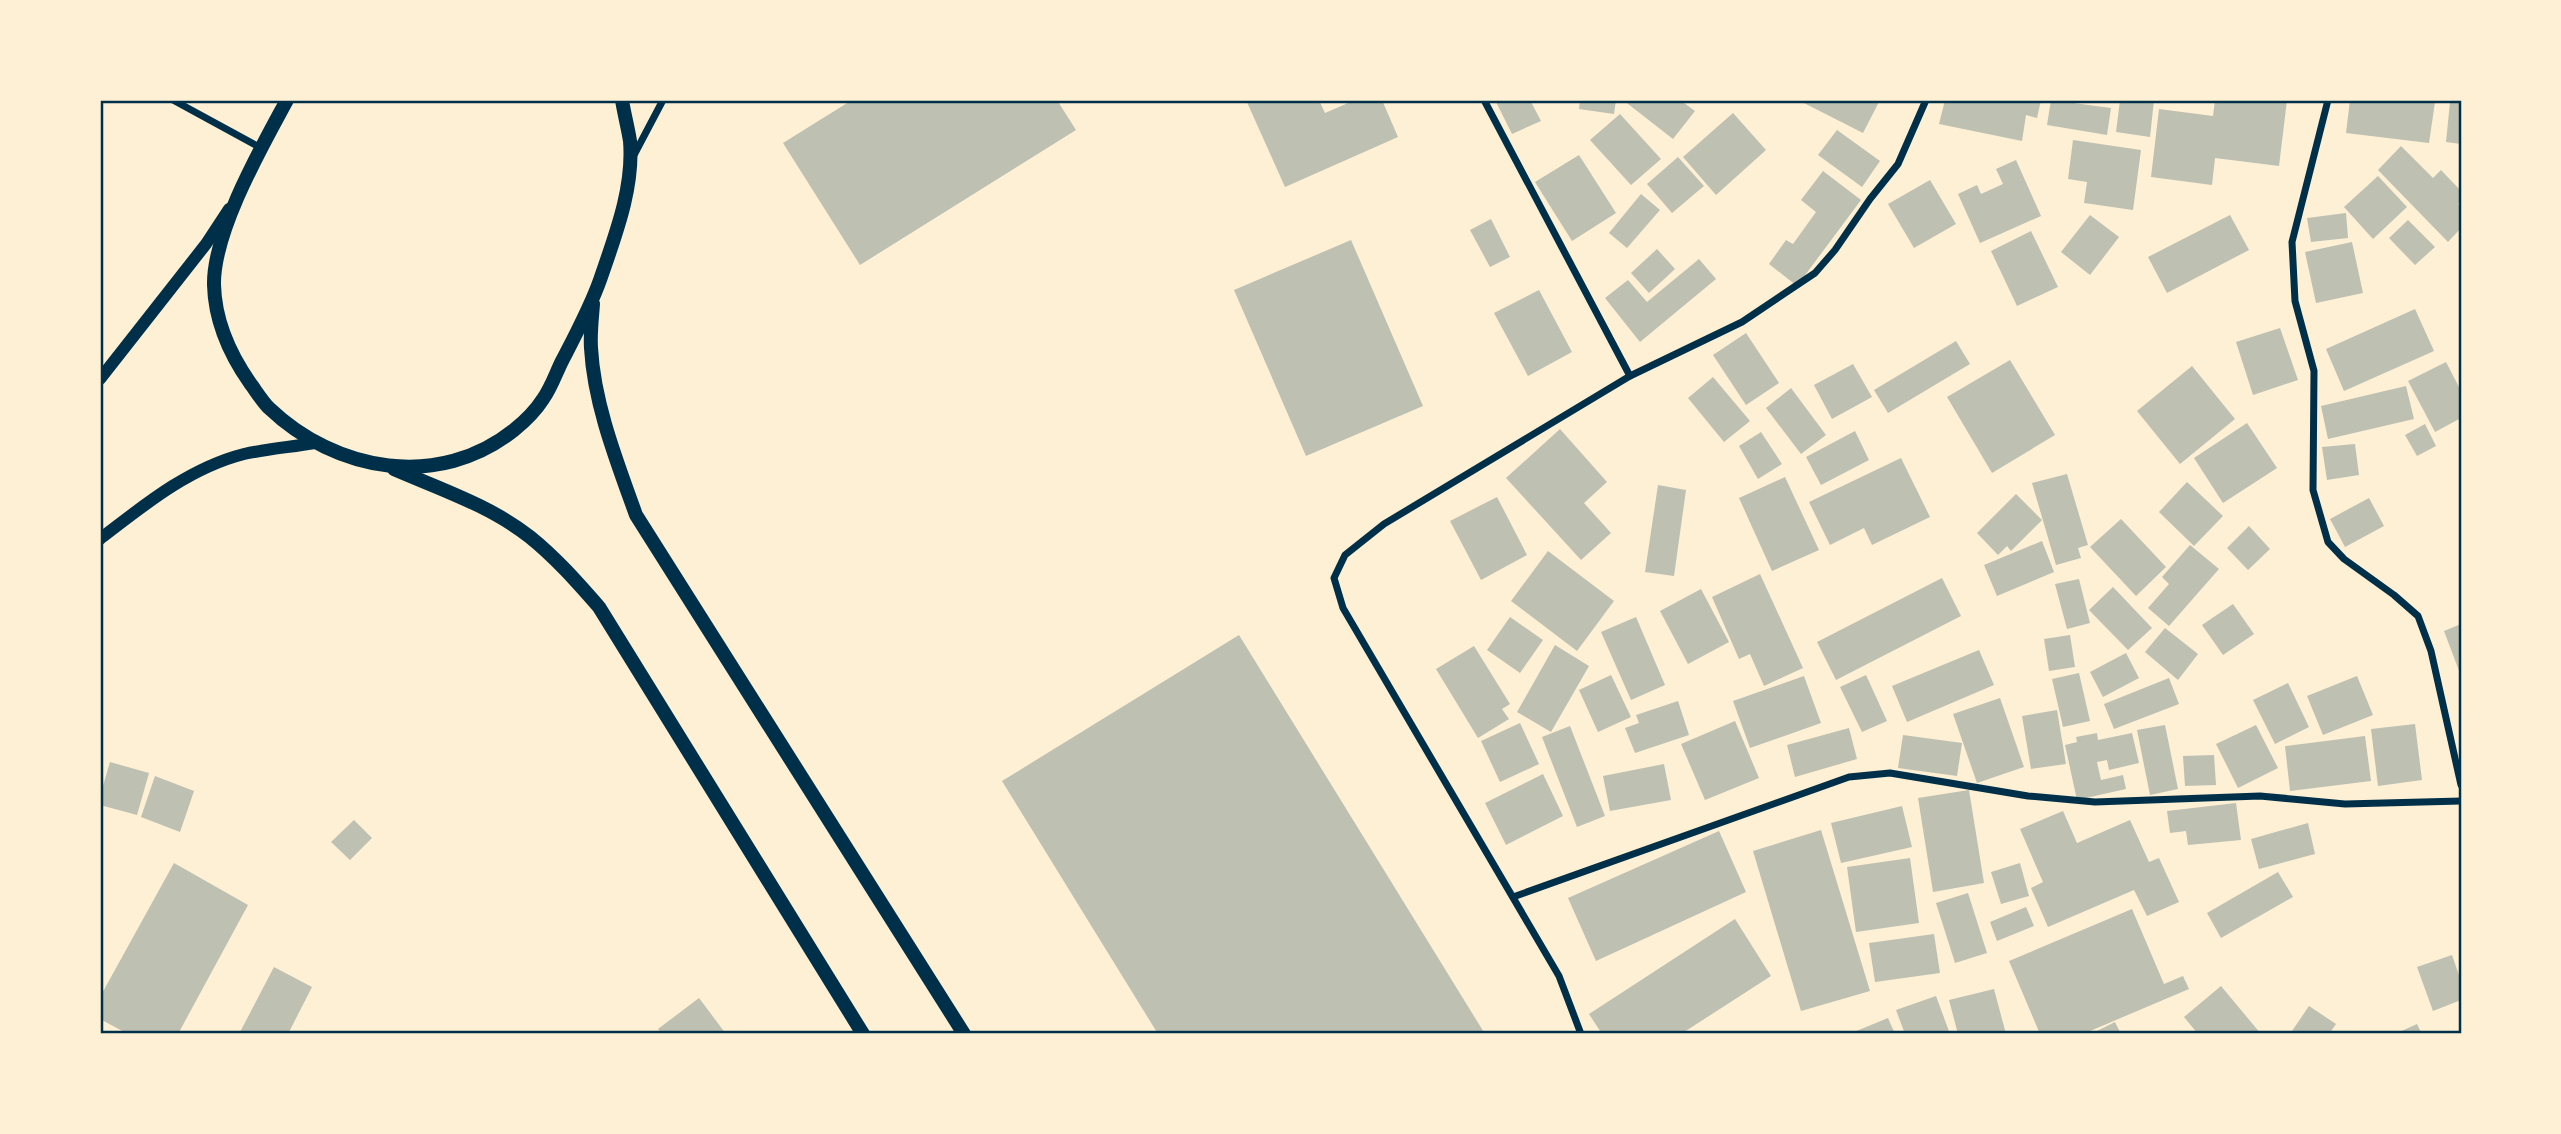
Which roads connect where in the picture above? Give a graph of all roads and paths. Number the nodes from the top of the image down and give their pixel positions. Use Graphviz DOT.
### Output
graph roads {
  1 [pos="173,100"];
  2 [pos="287,100"];
  3 [pos="622,100"];
  4 [pos="663,100"];
  5 [pos="1484,100"];
  6 [pos="1926,100"];
  7 [pos="2328,100"];
  8 [pos="261,148"];
  9 [pos="628,164"];
  10 [pos="242,191"];
  11 [pos="593,299"];
  12 [pos="1630,376"];
  13 [pos="100,379"];
  14 [pos="315,443"];
  15 [pos="390,467"];
  16 [pos="100,540"];
  17 [pos="2461,785"];
  18 [pos="2461,801"];
  19 [pos="1513,897"];
  20 [pos="863,1034"];
  21 [pos="964,1034"];
  22 [pos="1581,1034"];
  1 -- 8 [label="street"];
  2 -- 8 [label="main road"];
  3 -- 9 [label="main road"];
  4 -- 9 [label="street"];
  5 -- 12 [label="street"];
  6 -- 12 [label="street"];
  7 -- 17 [label="street"];
  8 -- 10 [label="main road"];
  9 -- 11 [label="main road"];
  10 -- 13 [label="street"];
  10 -- 14 [label="main road"];
  11 -- 15 [label="main road"];
  11 -- 21 [label="main road"];
  12 -- 19 [label="street"];
  14 -- 15 [label="main road"];
  14 -- 16 [label="street"];
  15 -- 20 [label="main road"];
  18 -- 19 [label="street"];
  19 -- 22 [label="street"];
}
